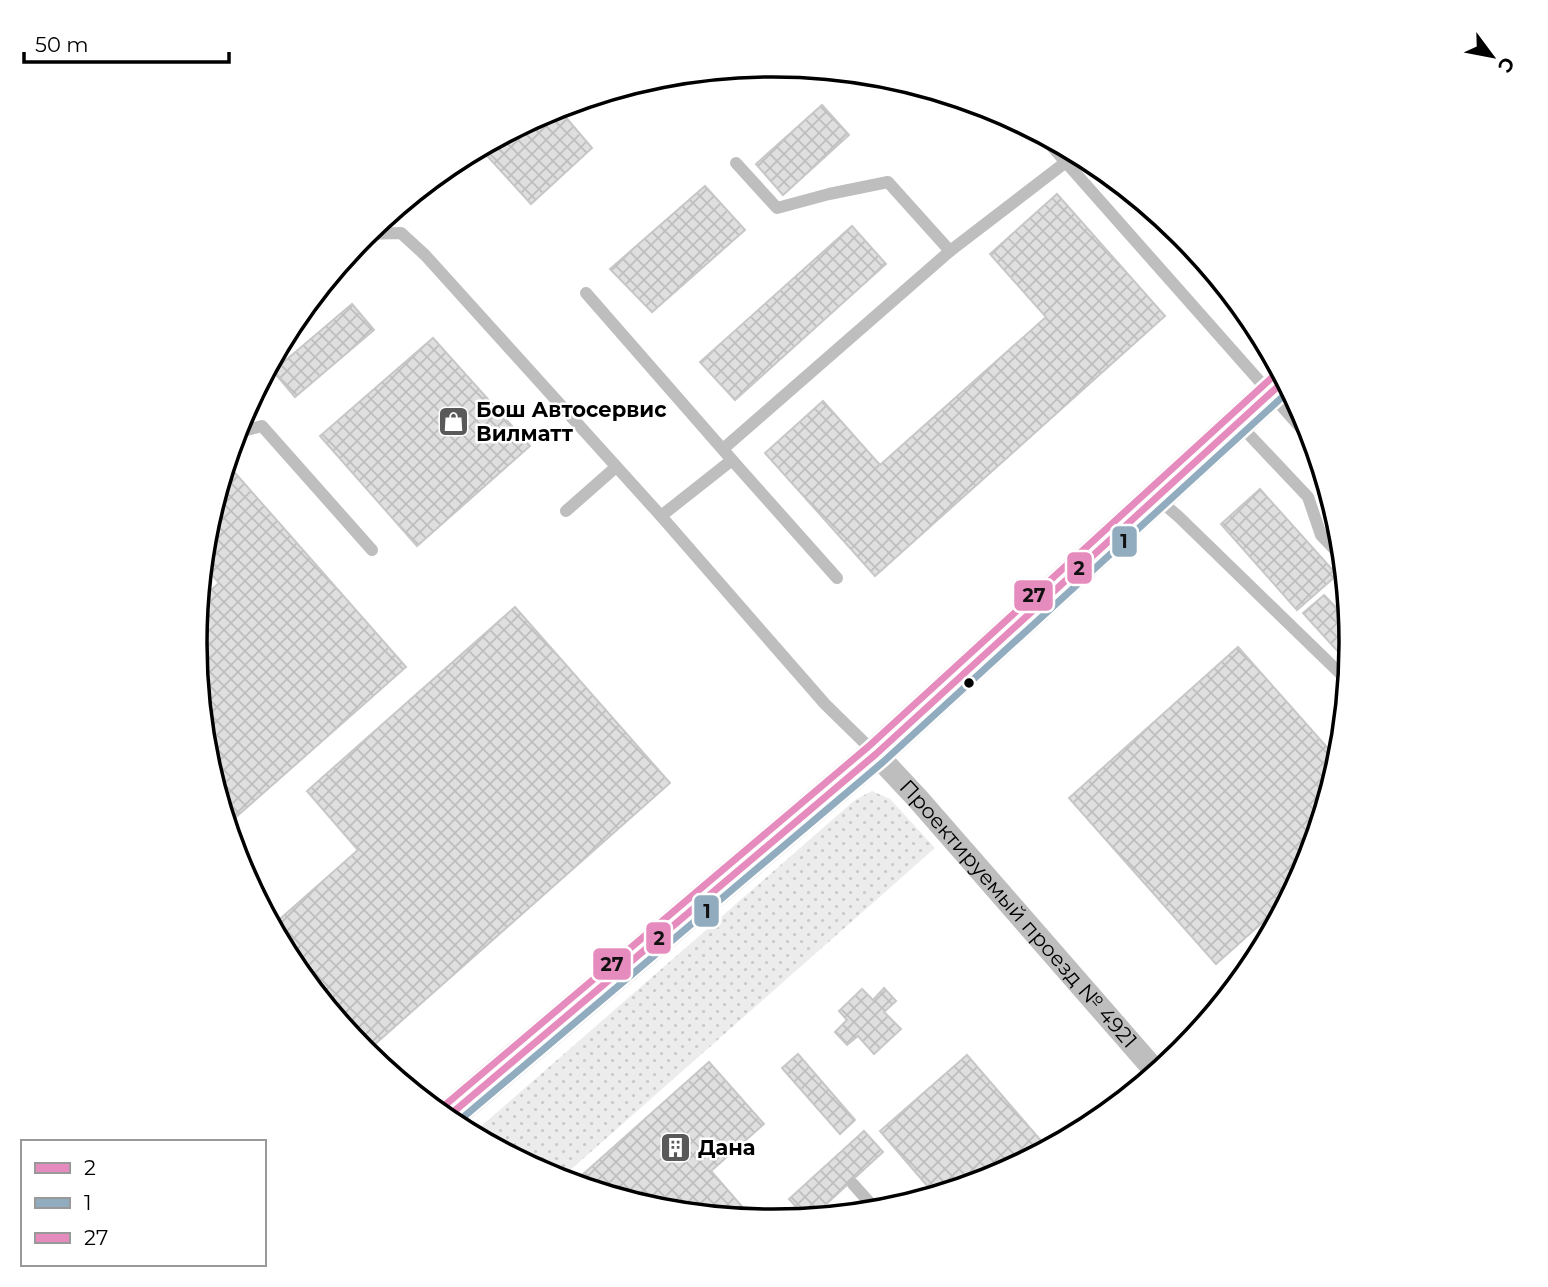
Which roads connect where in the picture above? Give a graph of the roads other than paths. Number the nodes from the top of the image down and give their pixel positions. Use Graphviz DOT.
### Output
graph roads {
  1 [pos="1060,155"];
  2 [pos="1066,162"];
  3 [pos="736,163"];
  4 [pos="383,233"];
  5 [pos="950,251"];
  6 [pos="586,293"];
  7 [pos="1277,386"];
  8 [pos="1238,422"];
  9 [pos="250,429"];
  10 [pos="723,449"];
  11 [pos="732,460"];
  12 [pos="617,467"];
  13 [pos="1156,498"];
  14 [pos="566,511"];
  15 [pos="661,516"];
  16 [pos="1332,547"];
  17 [pos="372,550"];
  18 [pos="837,578"];
  19 [pos="1339,673"];
  20 [pos="876,754"];
  21 [pos="1151,1066"];
  22 [pos="454,1111"];
  23 [pos="853,1184"];
  24 [pos="869,1202"];
  1 -- 2 [label="lane"];
  2 -- 5 [label="lane"];
  2 -- 7 [label="lane"];
  3 -- 5 [label="lane"];
  4 -- 12 [label="lane"];
  5 -- 10 [label="lane"];
  6 -- 10 [label="lane"];
  7 -- 8 [label="main road"];
  8 -- 13 [label="main road"];
  8 -- 16 [label="lane"];
  9 -- 17 [label="lane"];
  10 -- 11 [label="lane"];
  11 -- 15 [label="lane"];
  11 -- 18 [label="lane"];
  12 -- 14 [label="lane"];
  12 -- 15 [label="lane"];
  13 -- 19 [label="lane"];
  13 -- 20 [label="main road"];
  15 -- 20 [label="lane"];
  20 -- 21 [label="street, Проектируемый проезд № 4921"];
  20 -- 22 [label="main road"];
  23 -- 24 [label="lane"];
}
